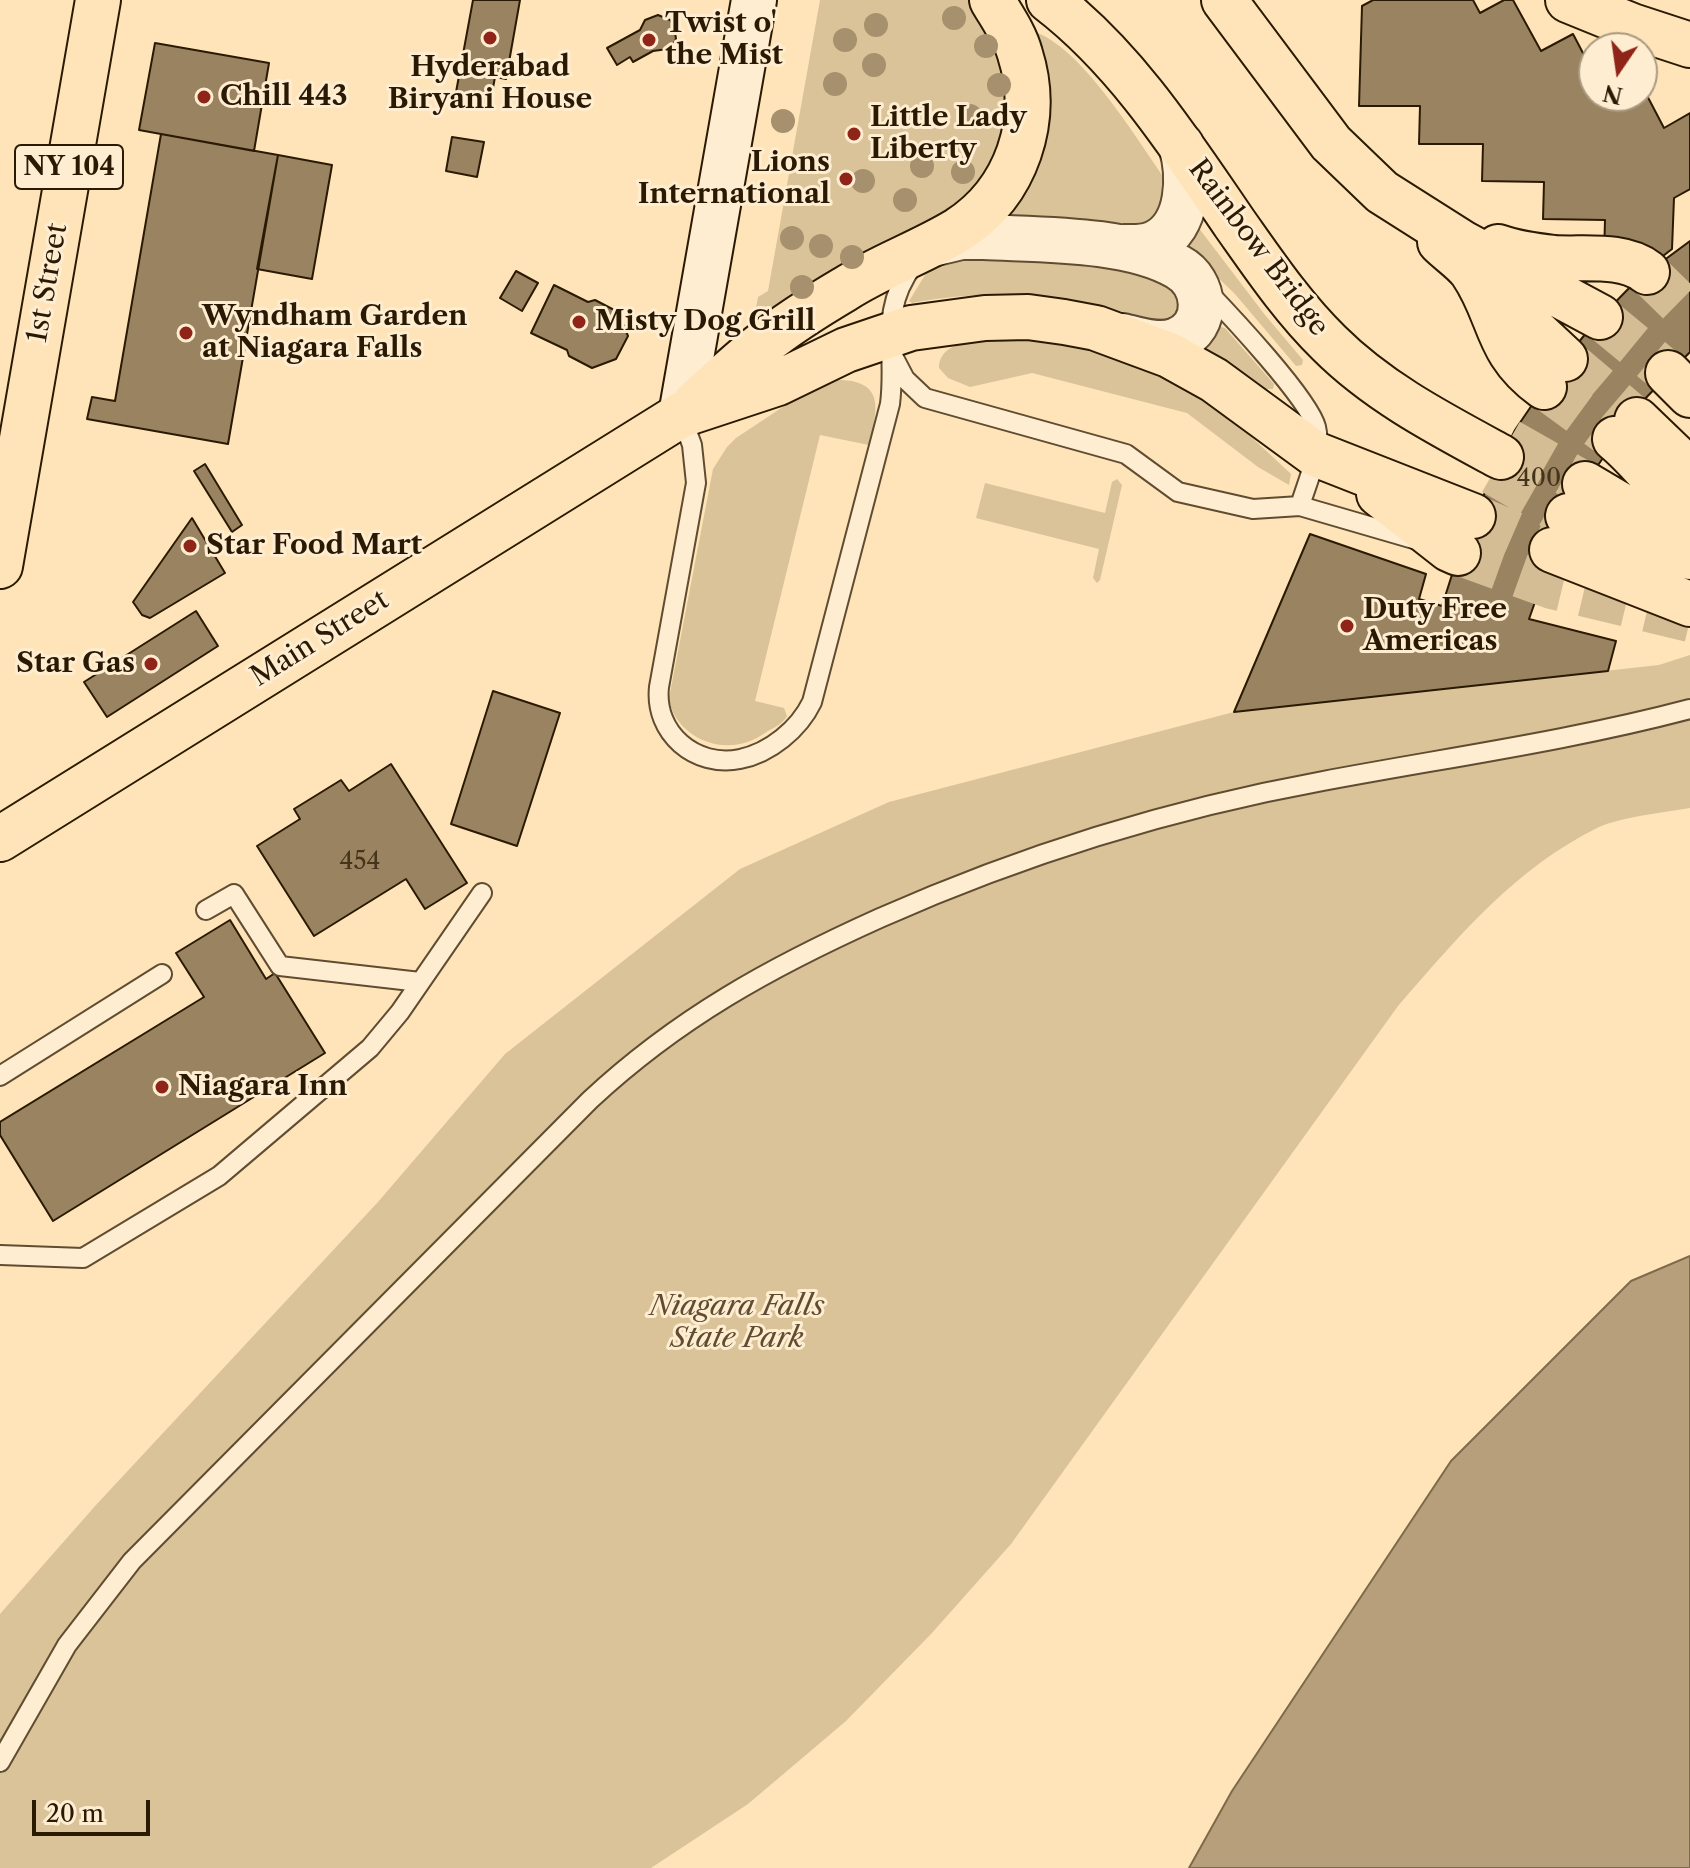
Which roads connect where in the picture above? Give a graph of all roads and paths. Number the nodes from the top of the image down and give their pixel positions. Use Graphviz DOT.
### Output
graph roads {
  1 [pos="98,0"];
  2 [pos="754,0"];
  3 [pos="992,0"];
  4 [pos="1049,0"];
  5 [pos="1224,0"];
  6 [pos="1578,4"];
  7 [pos="1687,59"];
  8 [pos="1181,145"];
  9 [pos="936,243"];
  10 [pos="1124,247"];
  11 [pos="1484,257"];
  12 [pos="1192,276"];
  13 [pos="1593,328"];
  14 [pos="1120,335"];
  15 [pos="892,344"];
  16 [pos="1361,372"];
  17 [pos="1661,390"];
  18 [pos="681,415"];
  19 [pos="1690,433"];
  20 [pos="1327,460"];
  21 [pos="1690,471"];
  22 [pos="1479,503"];
  23 [pos="1300,506"];
  24 [pos="1690,510"];
  25 [pos="1690,557"];
  26 [pos="0,566"];
  27 [pos="1682,592"];
  28 [pos="1690,709"];
  29 [pos="0,839"];
  30 [pos="482,893"];
  31 [pos="206,910"];
  32 [pos="162,974"];
  33 [pos="420,982"];
  34 [pos="0,1076"];
  35 [pos="0,1255"];
  36 [pos="0,1762"];
  1 -- 26 [label="main road, 1st Street / NY 104"];
  2 -- 18 [label="street"];
  3 -- 9 [label="main road"];
  4 -- 8 [label="main road, Rainbow Bridge"];
  5 -- 11 [label="main road"];
  6 -- 7 [label="main road"];
  6 -- 7 [label="main road"];
  8 -- 10 [label="street"];
  8 -- 16 [label="main road, Rainbow Bridge"];
  9 -- 10 [label="street"];
  9 -- 15 [label="lane"];
  9 -- 18 [label="main road"];
  10 -- 12 [label="street"];
  11 -- 13 [label="main road"];
  11 -- 13 [label="main road"];
  11 -- 13 [label="main road"];
  12 -- 14 [label="street"];
  12 -- 20 [label="lane"];
  14 -- 15 [label="main road"];
  14 -- 20 [label="main road"];
  15 -- 18 [label="main road"];
  15 -- 18 [label="lane"];
  15 -- 23 [label="lane"];
  16 -- 22 [label="main road"];
  16 -- 22 [label="main road, Rainbow Bridge"];
  17 -- 19 [label="main road"];
  17 -- 21 [label="main road"];
  17 -- 24 [label="main road"];
  18 -- 29 [label="main road, Main Street"];
  20 -- 22 [label="main road"];
  20 -- 22 [label="main road"];
  20 -- 23 [label="lane"];
  22 -- 23 [label="lane"];
  25 -- 27 [label="main road"];
  28 -- 36 [label="lane"];
  30 -- 33 [label="lane"];
  31 -- 33 [label="lane"];
  32 -- 34 [label="lane"];
  33 -- 35 [label="lane"];
}
